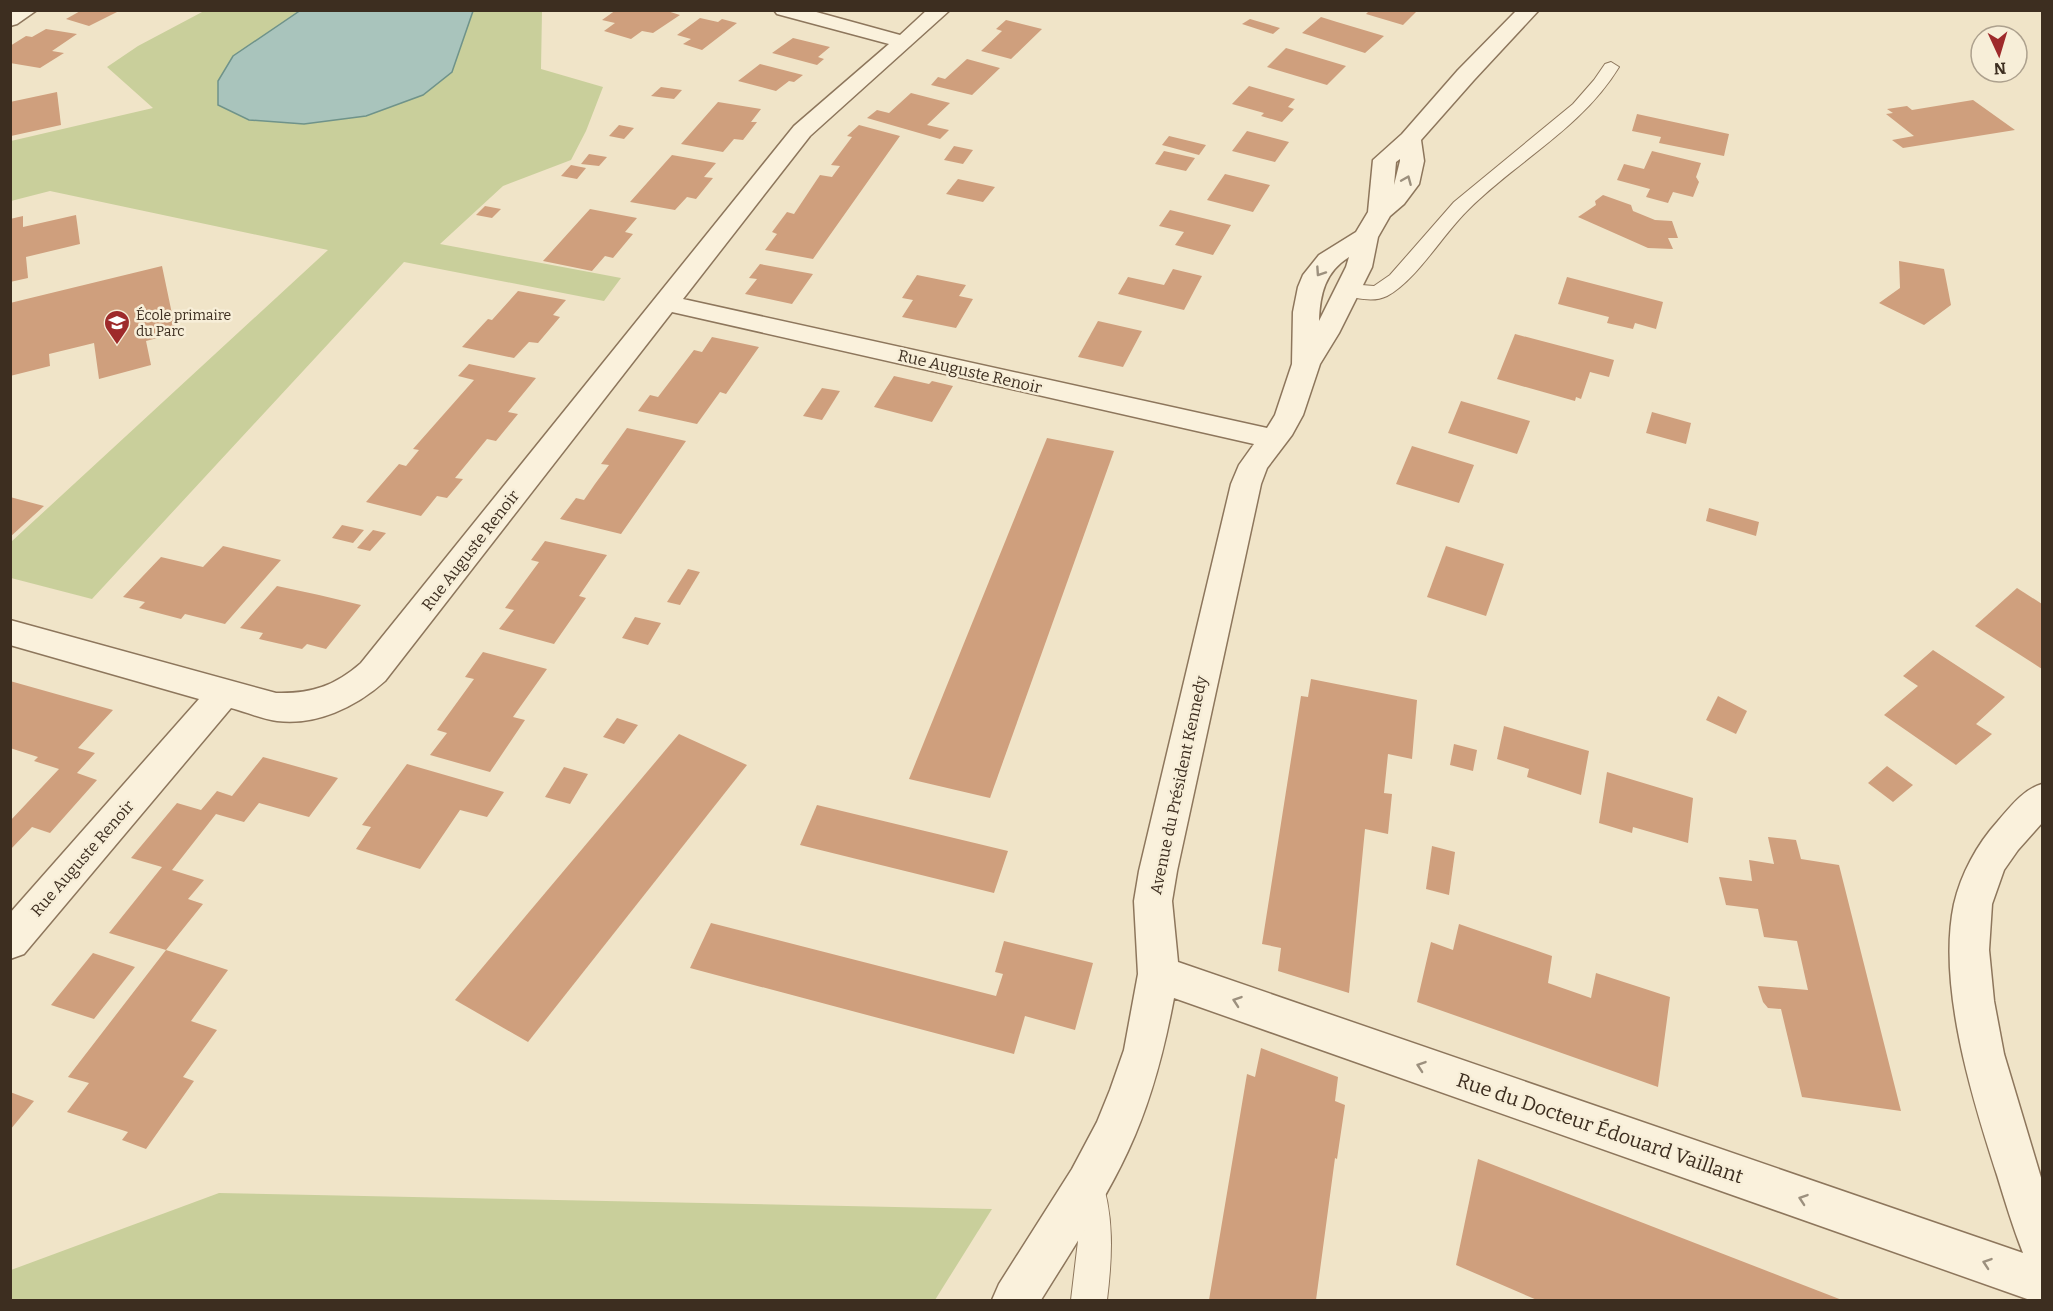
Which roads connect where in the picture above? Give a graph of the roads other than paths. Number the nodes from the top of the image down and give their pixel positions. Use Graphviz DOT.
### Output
graph roads {
  1 [pos="27,10"];
  2 [pos="784,10"];
  3 [pos="940,10"];
  4 [pos="1529,10"];
  5 [pos="10,20"];
  6 [pos="904,42"];
  7 [pos="1611,68"];
  8 [pos="1366,237"];
  9 [pos="1349,290"];
  10 [pos="667,303"];
  11 [pos="1306,364"];
  12 [pos="1273,439"];
  13 [pos="10,632"];
  14 [pos="224,693"];
  15 [pos="2043,799"];
  16 [pos="10,942"];
  17 [pos="1158,974"];
  18 [pos="1087,1184"];
  19 [pos="2043,1244"];
  20 [pos="2043,1282"];
  21 [pos="1015,1300"];
  22 [pos="1089,1300"];
  1 -- 5 [label="street"];
  2 -- 6 [label="street"];
  3 -- 6 [label="street, Rue Auguste Renoir"];
  4 -- 8 [label="street, Avenue du Président Kennedy"];
  6 -- 10 [label="street, Rue Auguste Renoir"];
  7 -- 9 [label="lane"];
  8 -- 9 [label="street, Avenue du Président Kennedy"];
  8 -- 11 [label="street, Avenue du Président Kennedy, one-way"];
  9 -- 11 [label="street, Avenue du Président Kennedy"];
  10 -- 12 [label="street, Rue Auguste Renoir"];
  10 -- 14 [label="street, Rue Auguste Renoir"];
  11 -- 12 [label="street, Avenue du Président Kennedy"];
  12 -- 17 [label="street, Avenue du Président Kennedy"];
  13 -- 14 [label="street, Rue Auguste Renoir"];
  14 -- 16 [label="street, Rue Auguste Renoir"];
  15 -- 19 [label="street"];
  17 -- 18 [label="street, Avenue du Président Kennedy"];
  20 -- 17 [label="street, Rue du Docteur Édouard Vaillant, one-way"];
  18 -- 21 [label="street, Avenue du Président Kennedy"];
  18 -- 22 [label="lane"];
}
